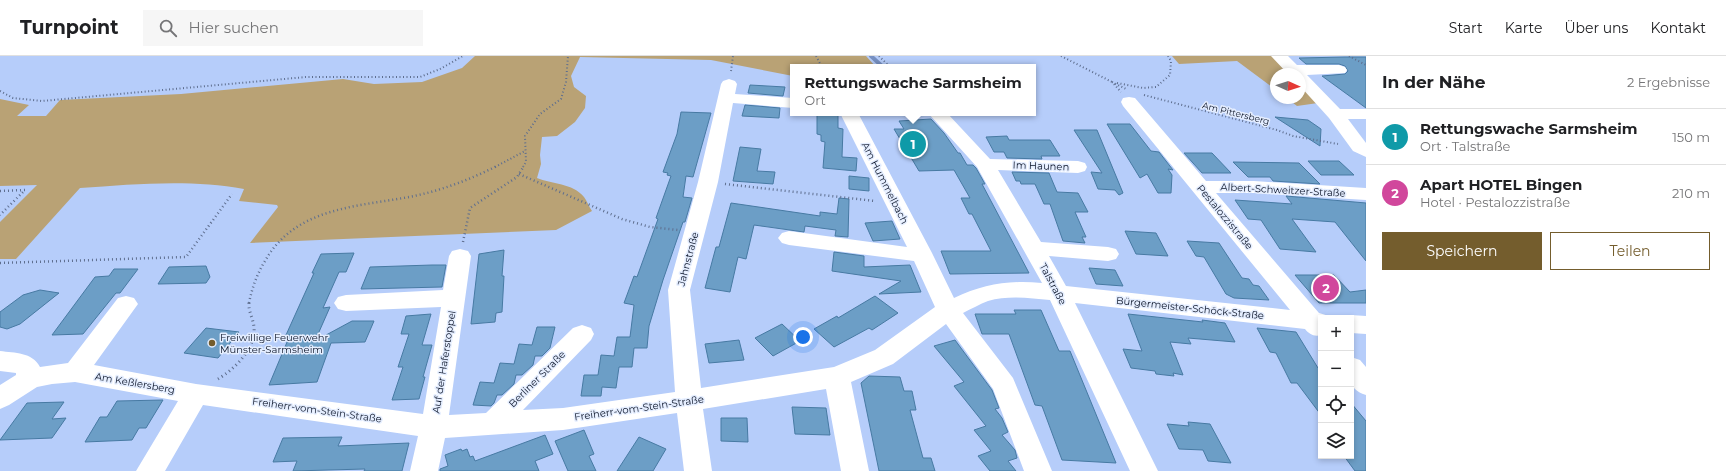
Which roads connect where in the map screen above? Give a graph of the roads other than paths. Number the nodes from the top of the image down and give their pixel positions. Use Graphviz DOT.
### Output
graph roads {
  1 [pos="1279,56"];
  2 [pos="1291,68"];
  3 [pos="1339,70"];
  4 [pos="1306,73"];
  5 [pos="1306,83"];
  6 [pos="1134,96"];
  7 [pos="790,102"];
  8 [pos="1335,114"];
  9 [pos="1366,114"];
  10 [pos="851,116"];
  11 [pos="940,116"];
  12 [pos="1362,149"];
  13 [pos="1067,150"];
  14 [pos="985,164"];
  15 [pos="1199,187"];
  16 [pos="1366,194"];
  17 [pos="789,238"];
  18 [pos="1034,248"];
  19 [pos="921,253"];
  20 [pos="1108,254"];
  21 [pos="460,256"];
  22 [pos="1059,294"];
  23 [pos="453,298"];
  24 [pos="346,303"];
  25 [pos="126,304"];
  26 [pos="948,310"];
  27 [pos="1354,324"];
  28 [pos="1318,325"];
  29 [pos="1366,325"];
  30 [pos="582,334"];
  31 [pos="0,361"];
  32 [pos="1354,371"];
  33 [pos="75,372"];
  34 [pos="837,377"];
  35 [pos="30,379"];
  36 [pos="1366,385"];
  37 [pos="196,394"];
  38 [pos="0,398"];
  39 [pos="689,402"];
  40 [pos="492,424"];
  41 [pos="434,427"];
  42 [pos="150,471"];
  43 [pos="424,471"];
  44 [pos="698,471"];
  45 [pos="855,471"];
  46 [pos="1038,471"];
  47 [pos="1144,471"];
  1 -- 2 [label="street"];
  3 -- 4 [label="street"];
  5 -- 8 [label="street"];
  6 -- 15 [label="street, Pestalozzistraße"];
  7 -- 39 [label="street, Jahnstraße"];
  8 -- 9 [label="street"];
  8 -- 12 [label="street"];
  10 -- 19 [label="street, Am Hummelbach"];
  11 -- 14 [label="street, Talstraße"];
  13 -- 14 [label="street, Im Haunen"];
  14 -- 18 [label="street, Talstraße"];
  15 -- 16 [label="street, Albert-Schweitzer-Straße"];
  15 -- 28 [label="street, Pestalozzistraße"];
  17 -- 19 [label="street"];
  18 -- 20 [label="street"];
  18 -- 22 [label="street, Talstraße"];
  19 -- 26 [label="street, Am Hummelbach"];
  21 -- 23 [label="street, Auf der Haferstoppel"];
  22 -- 26 [label="street, Freiherr-vom-Stein-Straße"];
  22 -- 28 [label="street, Bürgermeister-Schöck-Straße"];
  22 -- 47 [label="street, Talstraße"];
  23 -- 24 [label="street, Auf der Haferstoppel"];
  23 -- 41 [label="street, Auf der Haferstoppel"];
  25 -- 33 [label="street"];
  26 -- 34 [label="street, Freiherr-vom-Stein-Straße"];
  26 -- 46 [label="street, Am Hummelbach"];
  27 -- 29 [label="street"];
  30 -- 40 [label="street, Berliner Straße"];
  31 -- 35 [label="street"];
  32 -- 36 [label="street"];
  33 -- 35 [label="street, Am Keßlersberg"];
  33 -- 37 [label="street, Am Keßlersberg"];
  34 -- 39 [label="street, Freiherr-vom-Stein-Straße"];
  34 -- 45 [label="street"];
  35 -- 38 [label="street, Am Keßlersberg"];
  37 -- 41 [label="street, Freiherr-vom-Stein-Straße"];
  37 -- 42 [label="street"];
  39 -- 40 [label="street, Freiherr-vom-Stein-Straße"];
  39 -- 44 [label="street, Jahnstraße"];
  40 -- 41 [label="street, Freiherr-vom-Stein-Straße"];
  41 -- 43 [label="street"];
}
